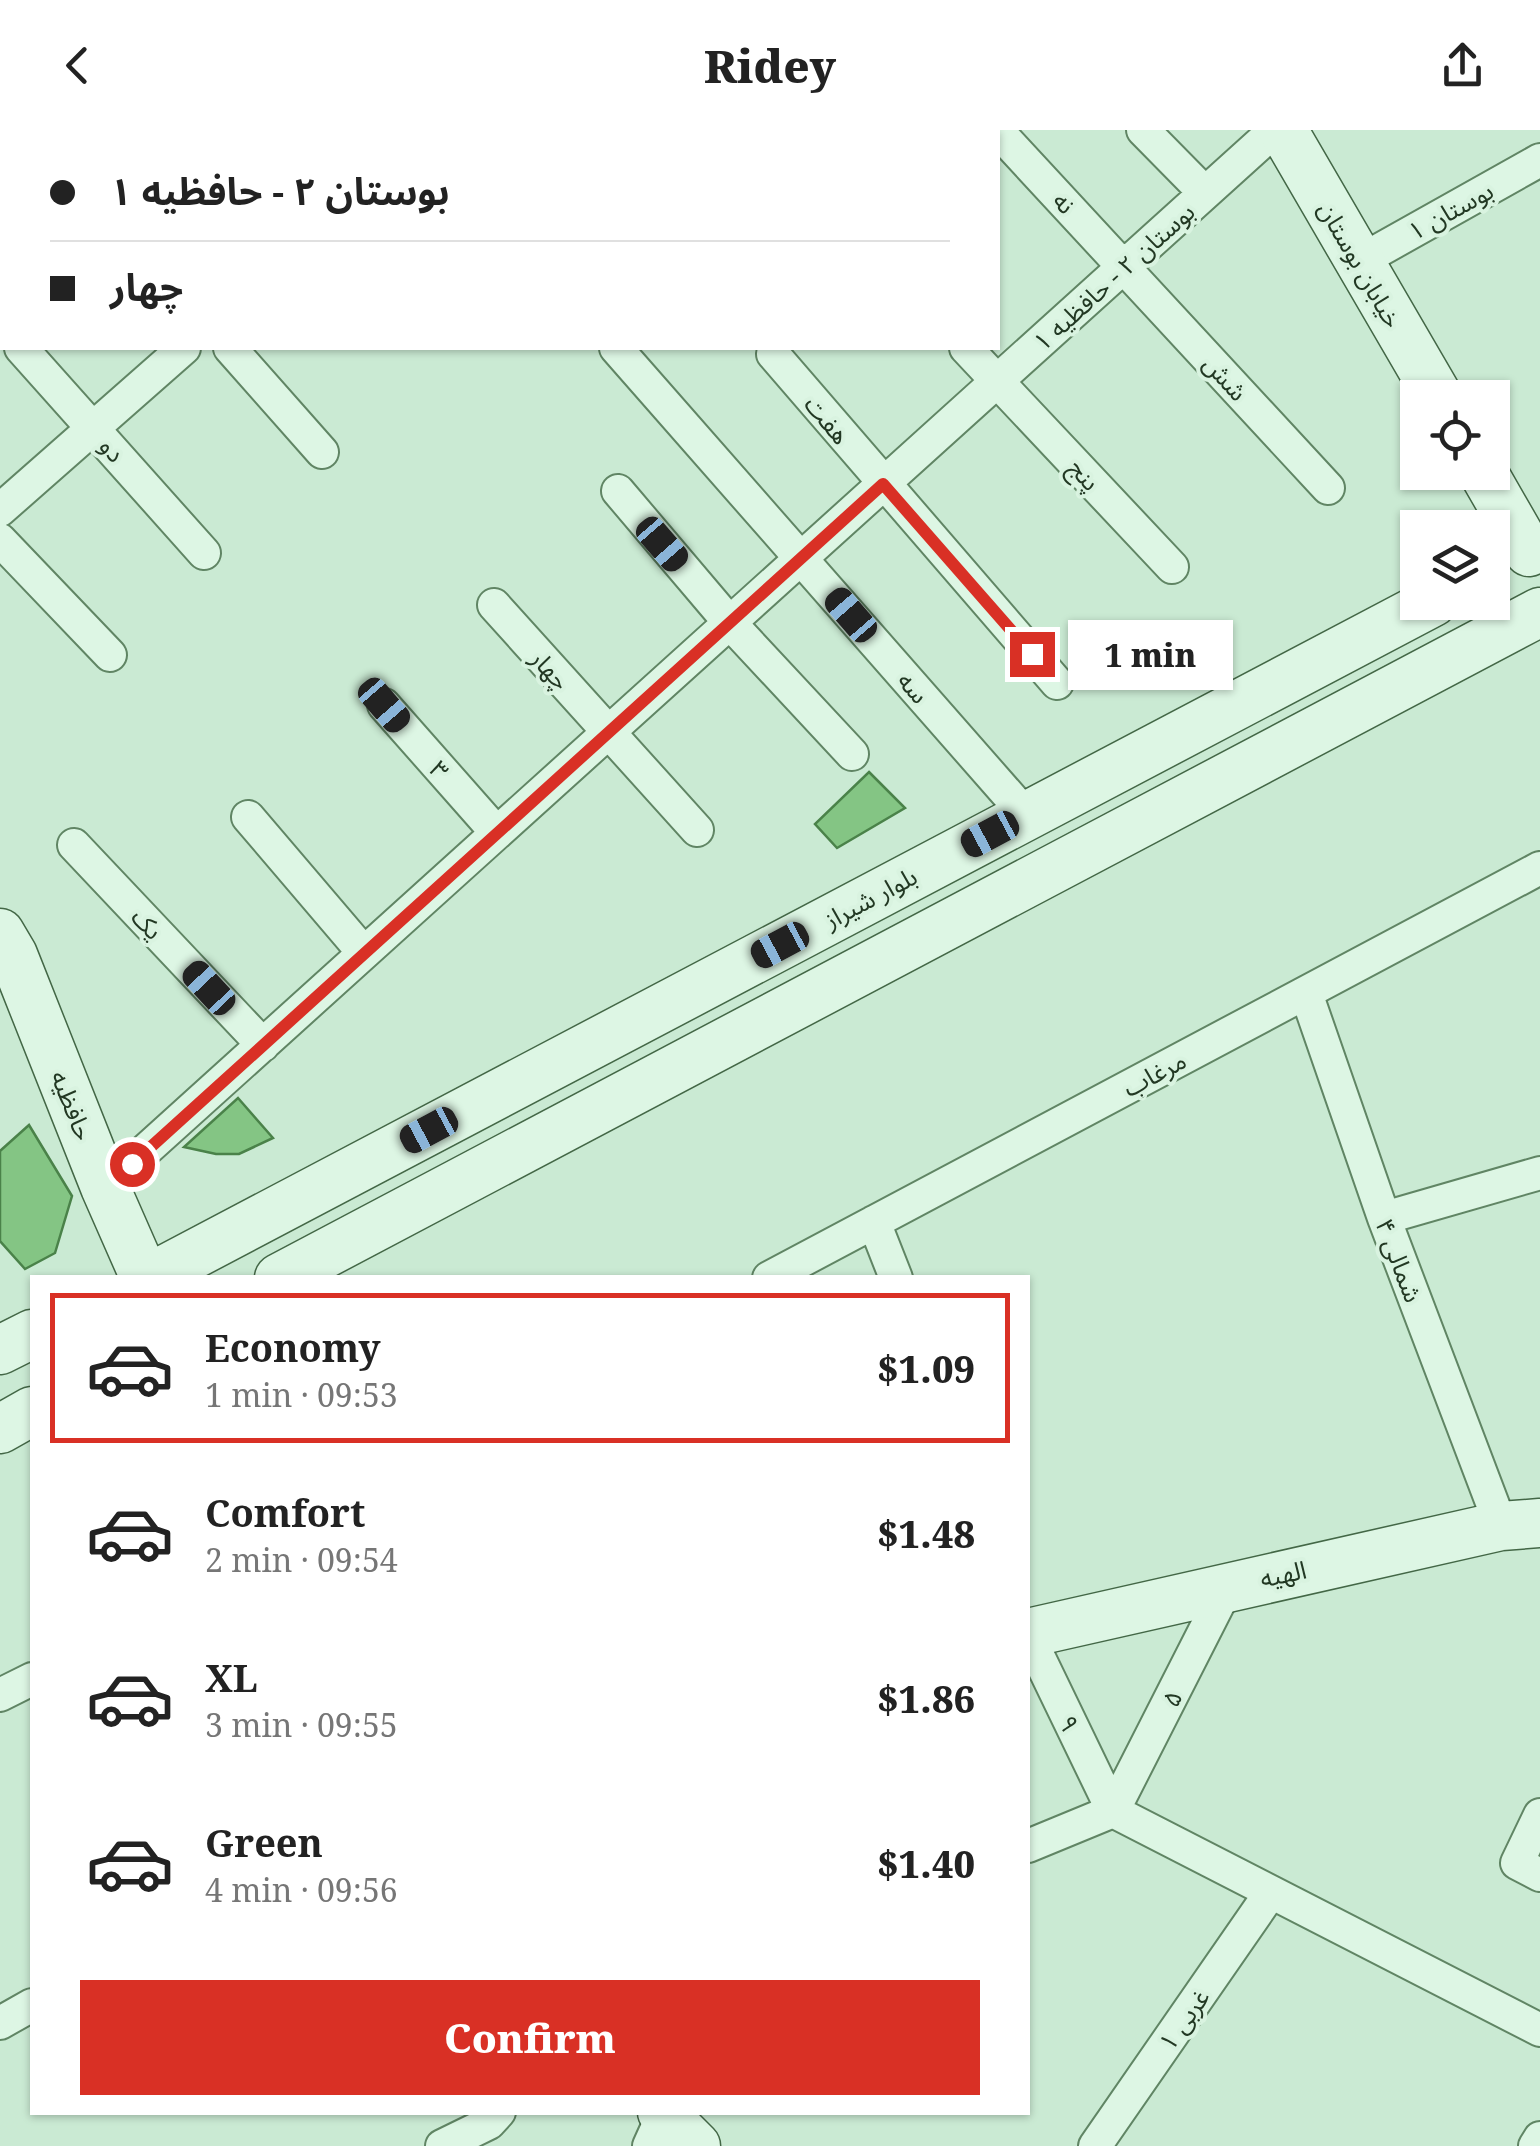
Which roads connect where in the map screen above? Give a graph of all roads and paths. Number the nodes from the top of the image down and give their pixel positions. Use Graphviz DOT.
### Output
graph roads {
  1 [pos="1144,130"];
  2 [pos="1275,130"];
  3 [pos="1283,130"];
  4 [pos="1005,139"];
  5 [pos="1540,160"];
  6 [pos="1205,194"];
  7 [pos="1360,260"];
  8 [pos="1124,266"];
  9 [pos="22,350"];
  10 [pos="182,350"];
  11 [pos="232,350"];
  12 [pos="618,350"];
  13 [pos="968,350"];
  14 [pos="773,354"];
  15 [pos="1429,380"];
  16 [pos="997,381"];
  17 [pos="94,428"];
  18 [pos="322,452"];
  19 [pos="883,484"];
  20 [pos="1328,488"];
  21 [pos="1491,490"];
  22 [pos="618,491"];
  23 [pos="0,510"];
  24 [pos="0,540"];
  25 [pos="204,553"];
  26 [pos="1521,557"];
  27 [pos="802,558"];
  28 [pos="1172,567"];
  29 [pos="494,605"];
  30 [pos="1540,612"];
  31 [pos="1400,619"];
  32 [pos="730,623"];
  33 [pos="110,654"];
  34 [pos="1057,683"];
  35 [pos="384,705"];
  36 [pos="608,733"];
  37 [pos="852,754"];
  38 [pos="1026,816"];
  39 [pos="248,818"];
  40 [pos="698,830"];
  41 [pos="497,833"];
  42 [pos="74,845"];
  43 [pos="1540,868"];
  44 [pos="4,951"];
  45 [pos="364,953"];
  46 [pos="1306,993"];
  47 [pos="263,1044"];
  48 [pos="1540,1173"];
  49 [pos="105,1187"];
  50 [pos="1384,1218"];
  51 [pos="874,1222"];
  52 [pos="146,1275"];
  53 [pos="153,1275"];
  54 [pos="285,1275"];
  55 [pos="775,1275"];
  56 [pos="895,1275"];
  57 [pos="30,1335"];
  58 [pos="0,1350"];
  59 [pos="30,1413"];
  60 [pos="0,1429"];
  61 [pos="1520,1524"];
  62 [pos="1228,1585"];
  63 [pos="1030,1634"];
  64 [pos="1030,1638"];
  65 [pos="30,1680"];
  66 [pos="0,1695"];
  67 [pos="1112,1811"];
  68 [pos="1540,1815"];
  69 [pos="1030,1845"];
  70 [pos="1528,1869"];
  71 [pos="1272,1892"];
  72 [pos="30,2006"];
  73 [pos="0,2022"];
  74 [pos="1540,2030"];
  75 [pos="496,2115"];
  76 [pos="1540,2138"];
  77 [pos="442,2146"];
  78 [pos="1095,2146"];
  79 [pos="1536,2146"];
  1 -- 6 [label="street"];
  2 -- 6 [label="street, بوستان ۲ - حافظیه ۱"];
  3 -- 7 [label="main road, خیابان بوستان"];
  4 -- 8 [label="street, نه"];
  5 -- 7 [label="street, بوستان ۱"];
  6 -- 8 [label="street, بوستان ۲ - حافظیه ۱"];
  7 -- 15 [label="main road, خیابان بوستان"];
  8 -- 16 [label="street, بوستان ۲ - حافظیه ۱"];
  8 -- 20 [label="street, شش"];
  9 -- 17 [label="street, دو"];
  10 -- 17 [label="street"];
  11 -- 18 [label="street"];
  12 -- 27 [label="street"];
  13 -- 16 [label="street, پنج"];
  14 -- 19 [label="street, هفت"];
  16 -- 19 [label="street, بوستان ۲ - حافظیه ۱"];
  16 -- 28 [label="street, پنج"];
  17 -- 23 [label="street"];
  17 -- 25 [label="street, دو"];
  19 -- 27 [label="street, بوستان ۲ - حافظیه ۱"];
  19 -- 34 [label="street"];
  21 -- 26 [label="main road"];
  22 -- 32 [label="street"];
  24 -- 33 [label="street"];
  27 -- 32 [label="street, بوستان ۲ - حافظیه ۱"];
  27 -- 38 [label="street, سه"];
  29 -- 36 [label="street, چهار"];
  30 -- 54 [label="main road"];
  31 -- 38 [label="main road, بلوار شیراز"];
  32 -- 36 [label="street, بوستان ۲ - حافظیه ۱"];
  32 -- 37 [label="street"];
  35 -- 41 [label="street, ۳"];
  36 -- 40 [label="street"];
  36 -- 41 [label="street, بوستان ۲ - حافظیه ۱"];
  38 -- 53 [label="main road, بلوار شیراز"];
  39 -- 45 [label="street"];
  41 -- 45 [label="street, بوستان ۲ - حافظیه ۱"];
  42 -- 47 [label="street, یک"];
  43 -- 46 [label="street, مرغاب"];
  44 -- 49 [label="main road, حافظیه"];
  45 -- 47 [label="street, بوستان ۲ - حافظیه ۱"];
  46 -- 50 [label="street, ۴ شمالی"];
  46 -- 51 [label="street, مرغاب"];
  47 -- 49 [label="street, بوستان ۲ - حافظیه ۱"];
  48 -- 50 [label="street"];
  49 -- 52 [label="main road, حافظیه"];
  50 -- 61 [label="street, ۴ شمالی"];
  51 -- 55 [label="street, مرغاب"];
  51 -- 56 [label="street"];
  57 -- 58 [label="main road"];
  59 -- 60 [label="main road"];
  61 -- 62 [label="main road, الهیه"];
  62 -- 63 [label="main road, الهیه"];
  62 -- 67 [label="street, ۵"];
  64 -- 67 [label="street, ۹"];
  65 -- 66 [label="street"];
  67 -- 69 [label="street"];
  67 -- 71 [label="street"];
  68 -- 70 [label="street"];
  71 -- 74 [label="street"];
  71 -- 78 [label="street, ۱ غربی"];
  72 -- 73 [label="street"];
  75 -- 77 [label="street"];
  76 -- 79 [label="street"];
}
